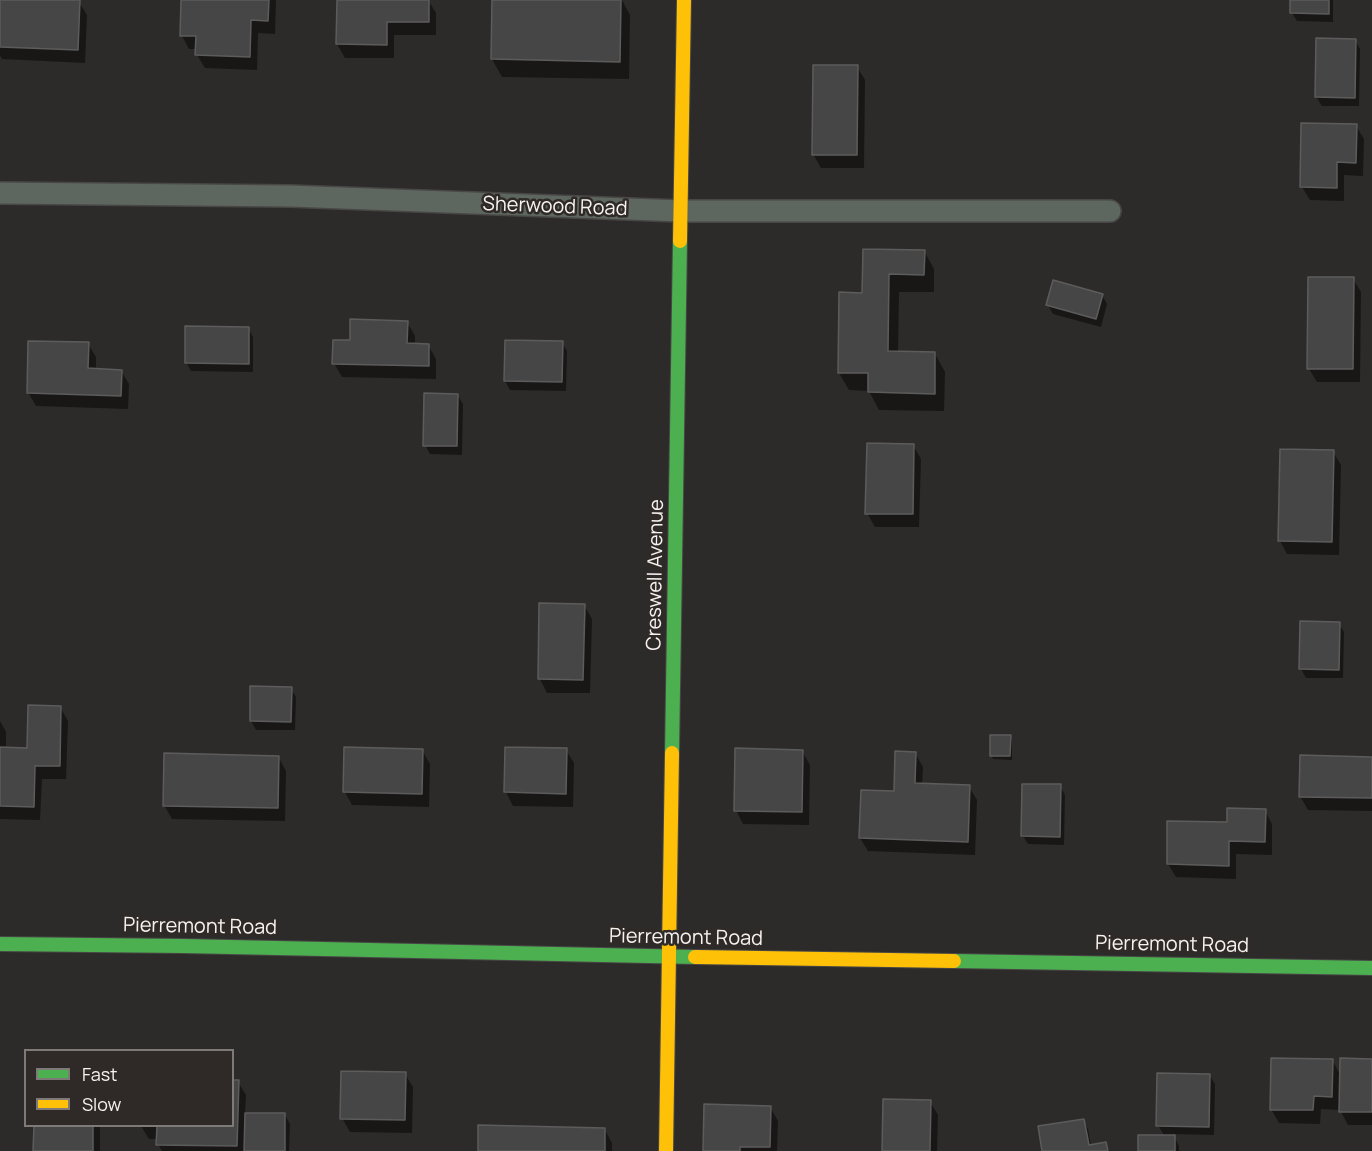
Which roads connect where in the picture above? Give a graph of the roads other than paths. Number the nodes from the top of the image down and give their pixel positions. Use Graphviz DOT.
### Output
graph roads {
  1 [pos="684,0"];
  2 [pos="0,194"];
  3 [pos="681,211"];
  4 [pos="1110,211"];
  5 [pos="0,944"];
  6 [pos="670,957"];
  7 [pos="1372,968"];
  8 [pos="666,1151"];
  1 -- 3 [label="main road, Creswell Avenue"];
  2 -- 3 [label="street, Sherwood Road"];
  3 -- 4 [label="street, Sherwood Road"];
  3 -- 6 [label="main road, Creswell Avenue"];
  5 -- 6 [label="main road, Pierremont Road"];
  6 -- 7 [label="main road, Pierremont Road"];
  6 -- 8 [label="main road, Creswell Avenue"];
}
